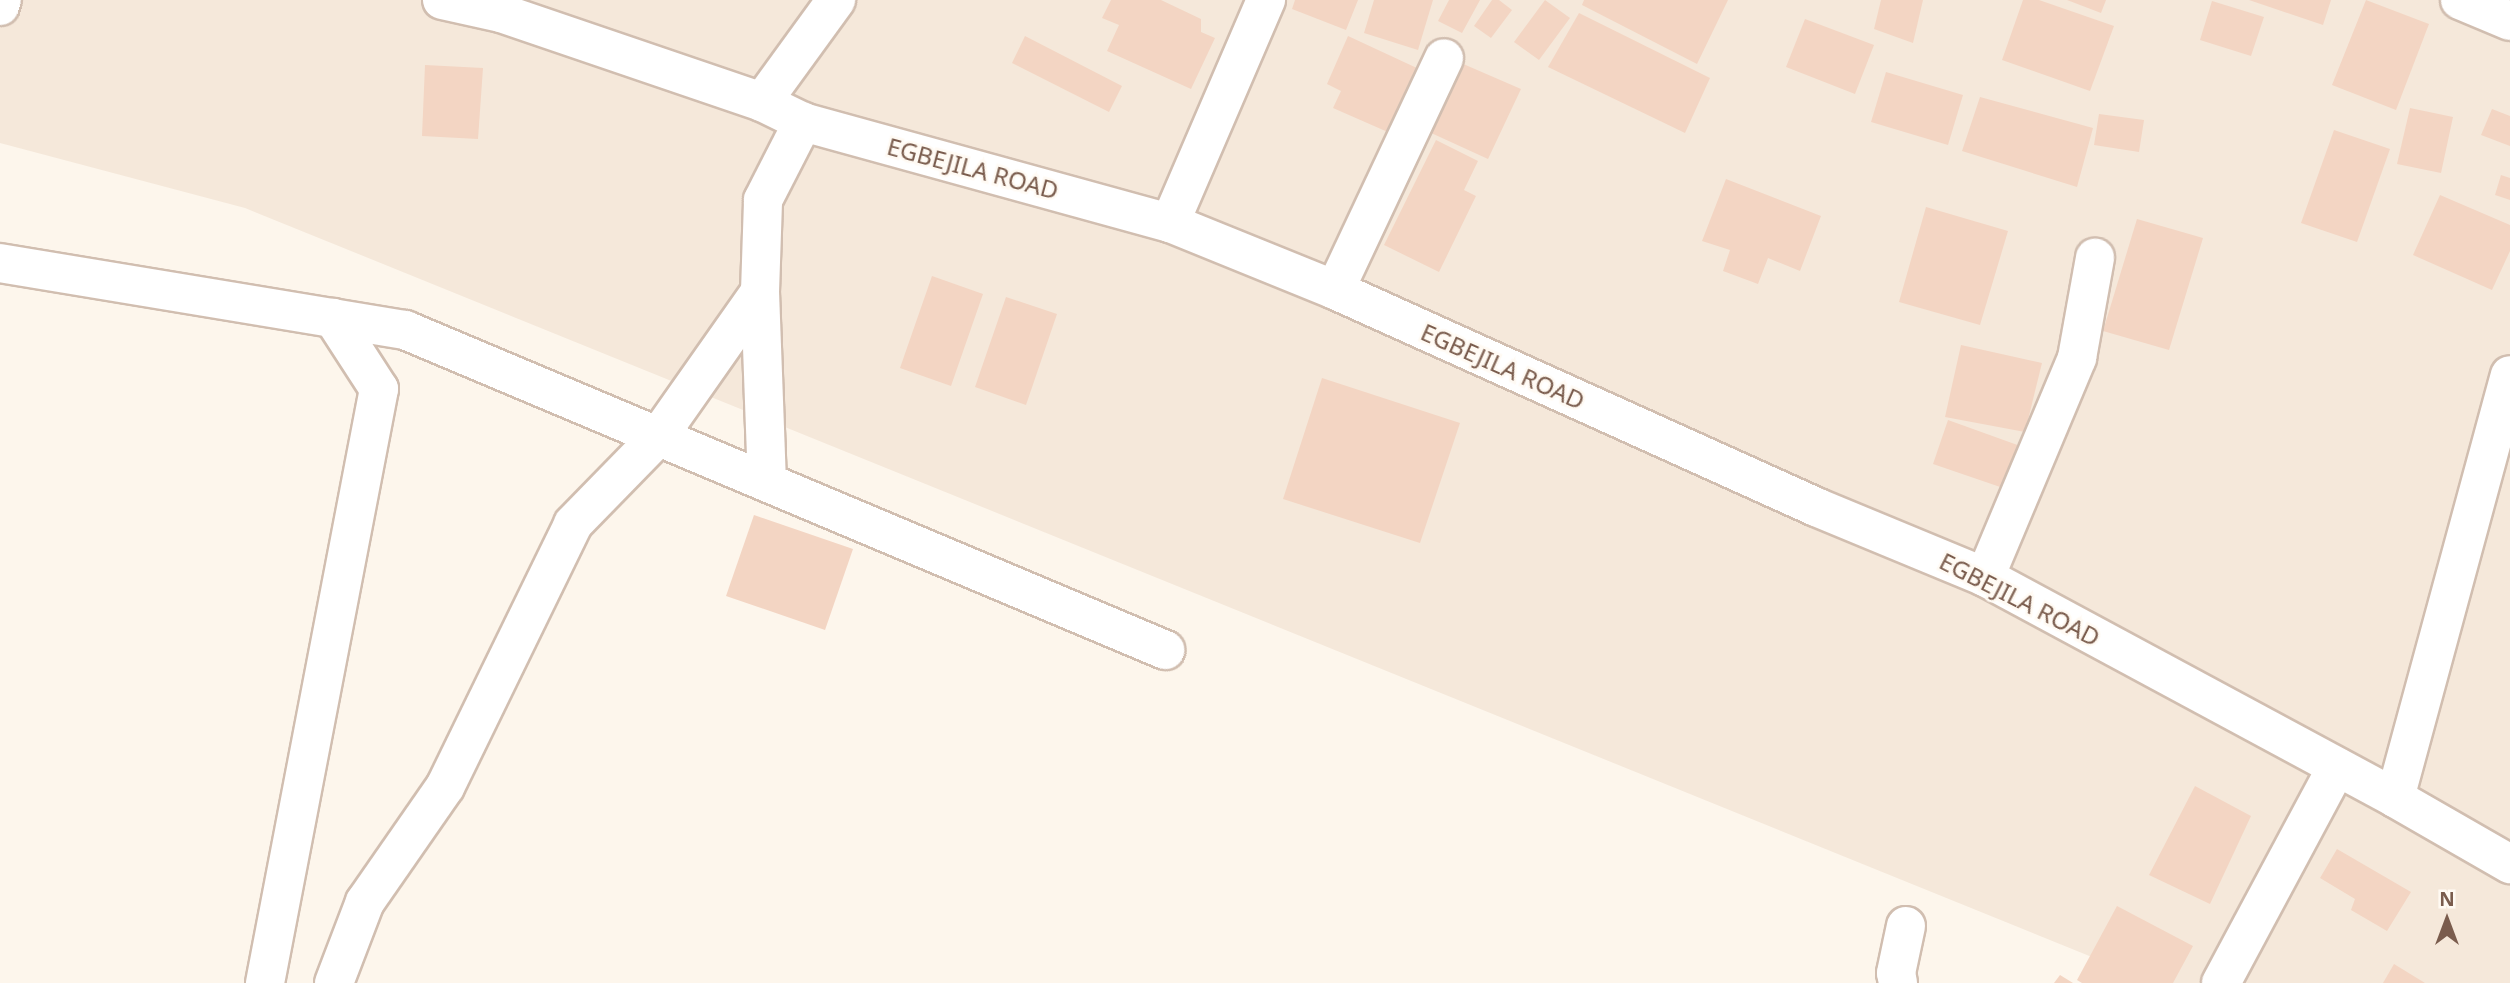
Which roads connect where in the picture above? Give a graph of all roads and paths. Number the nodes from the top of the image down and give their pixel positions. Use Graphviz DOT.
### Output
graph roads {
  1 [pos="2,0"];
  2 [pos="444,0"];
  3 [pos="836,0"];
  4 [pos="1266,0"];
  5 [pos="2460,0"];
  6 [pos="0,6"];
  7 [pos="2510,21"];
  8 [pos="1444,58"];
  9 [pos="762,102"];
  10 [pos="803,122"];
  11 [pos="1170,223"];
  12 [pos="2095,258"];
  13 [pos="0,263"];
  14 [pos="1335,289"];
  15 [pos="760,292"];
  16 [pos="333,318"];
  17 [pos="2510,375"];
  18 [pos="658,437"];
  19 [pos="767,482"];
  20 [pos="1985,577"];
  21 [pos="1165,650"];
  22 [pos="2337,766"];
  23 [pos="2395,798"];
  24 [pos="2510,864"];
  25 [pos="1906,926"];
  26 [pos="265,983"];
  27 [pos="334,983"];
  28 [pos="1898,983"];
  29 [pos="2221,983"];
  1 -- 6 [label="street"];
  2 -- 9 [label="street, EGBEJILA ROAD"];
  3 -- 9 [label="street"];
  4 -- 11 [label="street"];
  5 -- 7 [label="street"];
  8 -- 14 [label="street"];
  9 -- 10 [label="street, EGBEJILA ROAD"];
  10 -- 11 [label="street, EGBEJILA ROAD"];
  10 -- 15 [label="street"];
  11 -- 14 [label="street, EGBEJILA ROAD"];
  12 -- 20 [label="street"];
  13 -- 16 [label="street"];
  14 -- 20 [label="street, EGBEJILA ROAD"];
  15 -- 18 [label="street"];
  15 -- 19 [label="street"];
  16 -- 18 [label="street"];
  16 -- 26 [label="street"];
  17 -- 23 [label="street"];
  18 -- 19 [label="street"];
  18 -- 27 [label="street"];
  19 -- 21 [label="street"];
  20 -- 22 [label="street, EGBEJILA ROAD"];
  22 -- 23 [label="street, EGBEJILA ROAD"];
  22 -- 29 [label="street"];
  23 -- 24 [label="street, EGBEJILA ROAD"];
  25 -- 28 [label="street"];
}
